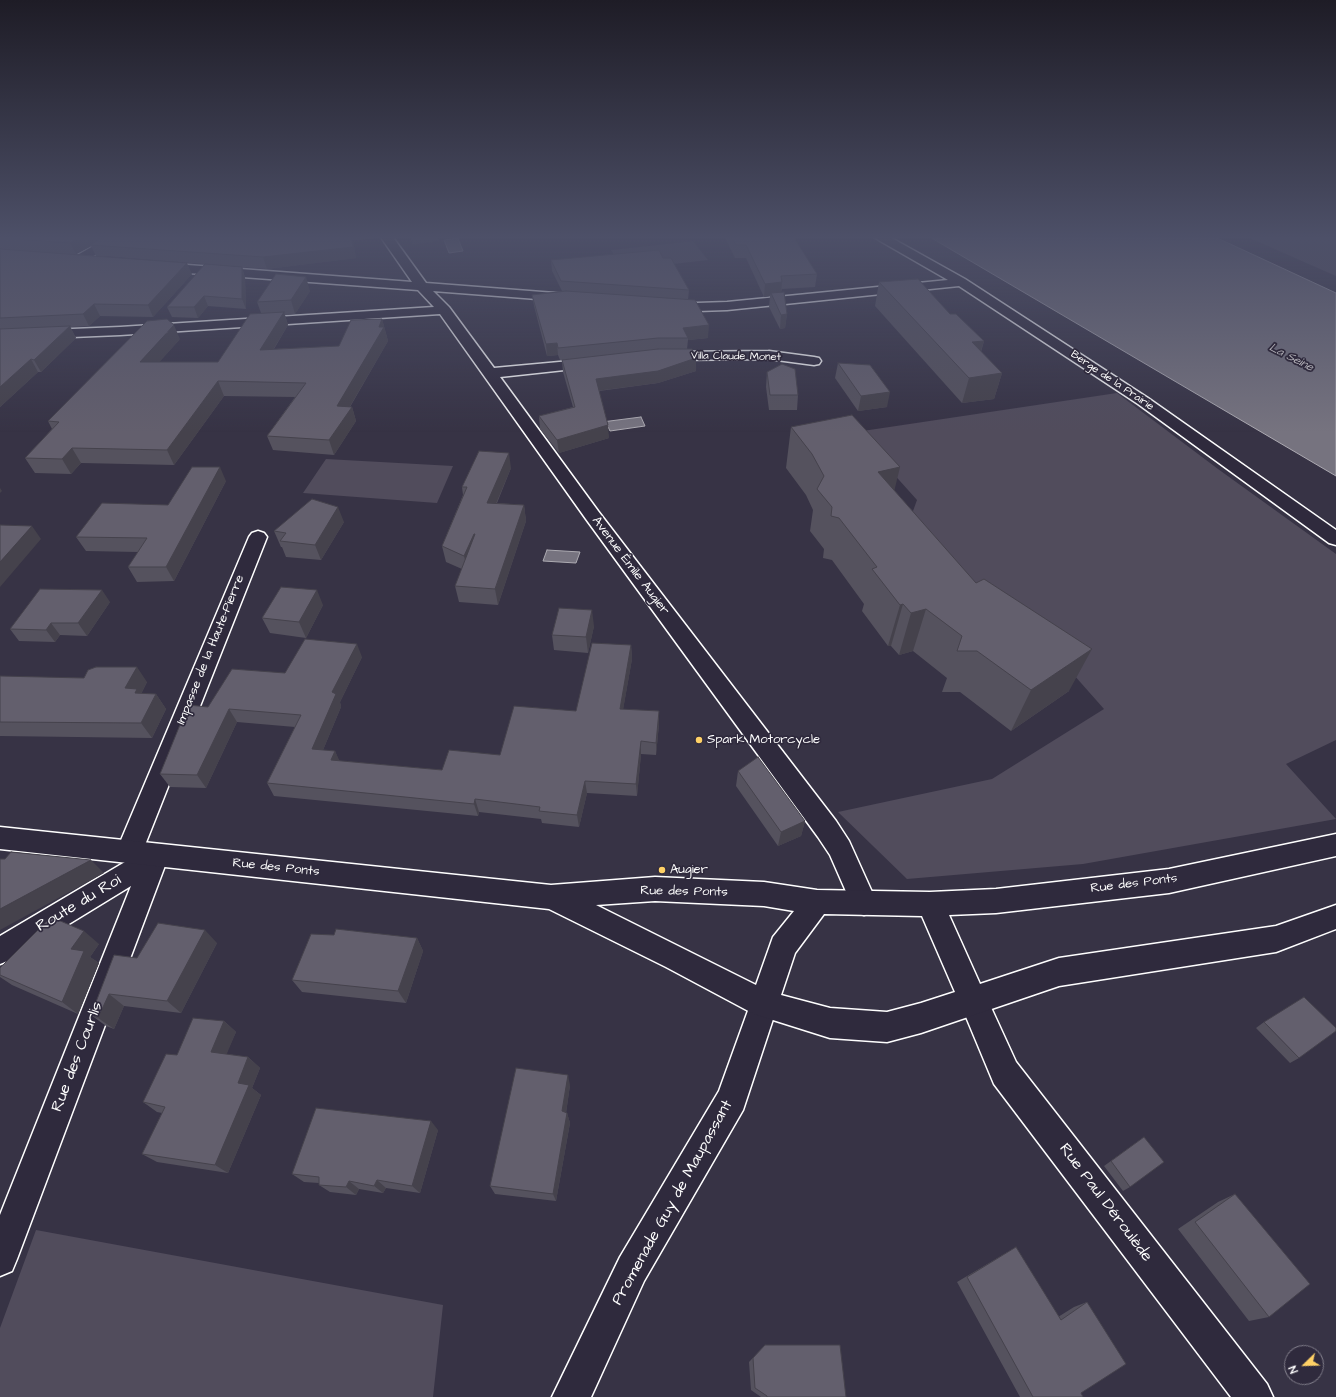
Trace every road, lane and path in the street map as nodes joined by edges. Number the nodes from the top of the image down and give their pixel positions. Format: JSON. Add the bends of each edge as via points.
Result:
{"nodes":[{"id":1,"x":436,"y":301,"type":"edge"},
{"id":2,"x":774,"y":301,"type":"edge"},
{"id":3,"x":990,"y":301,"type":"edge"},
{"id":4,"x":658,"y":304,"type":"edge"},
{"id":5,"x":444,"y":310,"type":"junction"},
{"id":6,"x":162,"y":317,"type":"dead end"},
{"id":7,"x":152,"y":329,"type":"junction"},
{"id":8,"x":0,"y":336,"type":"edge"},
{"id":9,"x":650,"y":357,"type":"edge"},
{"id":10,"x":814,"y":361,"type":"dead end"},
{"id":11,"x":602,"y":362,"type":"edge"},
{"id":12,"x":491,"y":373,"type":"junction"},
{"id":13,"x":258,"y":537,"type":"dead end"},
{"id":14,"x":1336,"y":539,"type":"edge"},
{"id":15,"x":0,"y":838,"type":"edge"},
{"id":16,"x":1336,"y":845,"type":"edge"},
{"id":17,"x":143,"y":854,"type":"junction"},
{"id":18,"x":551,"y":897,"type":"junction"},
{"id":19,"x":817,"y":902,"type":"junction"},
{"id":20,"x":864,"y":903,"type":"junction"},
{"id":21,"x":930,"y":904,"type":"junction"},
{"id":22,"x":1336,"y":917,"type":"edge"},
{"id":23,"x":0,"y":951,"type":"edge"},
{"id":24,"x":973,"y":1000,"type":"junction"},
{"id":25,"x":764,"y":1004,"type":"junction"},
{"id":26,"x":0,"y":1259,"type":"edge"},
{"id":27,"x":571,"y":1397,"type":"edge"},
{"id":28,"x":1254,"y":1397,"type":"edge"}],
"edges":[{"from":1,"to":5,"type":"street","name":"Avenue Émile Augier"},
{"from":2,"to":4,"type":"street","via":[[697,307]]},
{"from":3,"to":14,"type":"street","name":"Berge de la Prairie","via":[[1143,401]]},
{"from":5,"to":7,"type":"street"},
{"from":5,"to":12,"type":"street","name":"Avenue Émile Augier"},
{"from":6,"to":7,"type":"street"},
{"from":7,"to":8,"type":"street"},
{"from":9,"to":10,"type":"street","name":"Villa Claude Monet","via":[[769,356]]},
{"from":11,"to":12,"type":"street"},
{"from":12,"to":20,"type":"street","name":"Avenue Émile Augier","via":[[592,515],[827,829],[840,849]]},
{"from":13,"to":17,"type":"street","name":"Impasse de la Haute-Pierre"},
{"from":15,"to":17,"type":"street","name":"Rue des Ponts"},
{"from":16,"to":21,"type":"street","name":"Rue des Ponts","via":[[1169,881],[996,901]]},
{"from":17,"to":18,"type":"street","name":"Rue des Ponts"},
{"from":17,"to":23,"type":"street","name":"Route du Roi","via":[[112,884]]},
{"from":17,"to":26,"type":"street","name":"Rue des Courlis"},
{"from":18,"to":19,"type":"street","name":"Rue des Ponts","via":[[655,890],[764,894]]},
{"from":18,"to":25,"type":"street","name":"Rue des Ponts"},
{"from":19,"to":20,"type":"street","name":"Rue des Ponts"},
{"from":19,"to":25,"type":"street","name":"Promenade Guy de Maupassant","via":[[783,946]]},
{"from":20,"to":21,"type":"street","name":"Rue des Ponts"},
{"from":21,"to":24,"type":"street","name":"Rue Paul Déroulède"},
{"from":22,"to":24,"type":"street","via":[[1276,939],[1059,972]]},
{"from":24,"to":25,"type":"street","name":"Rue des Ponts","via":[[887,1027],[830,1023]]},
{"from":24,"to":28,"type":"street","name":"Rue Paul Déroulède","via":[[1006,1073]]},
{"from":25,"to":27,"type":"street","name":"Promenade Guy de Maupassant","via":[[732,1099],[632,1269]]}]}
